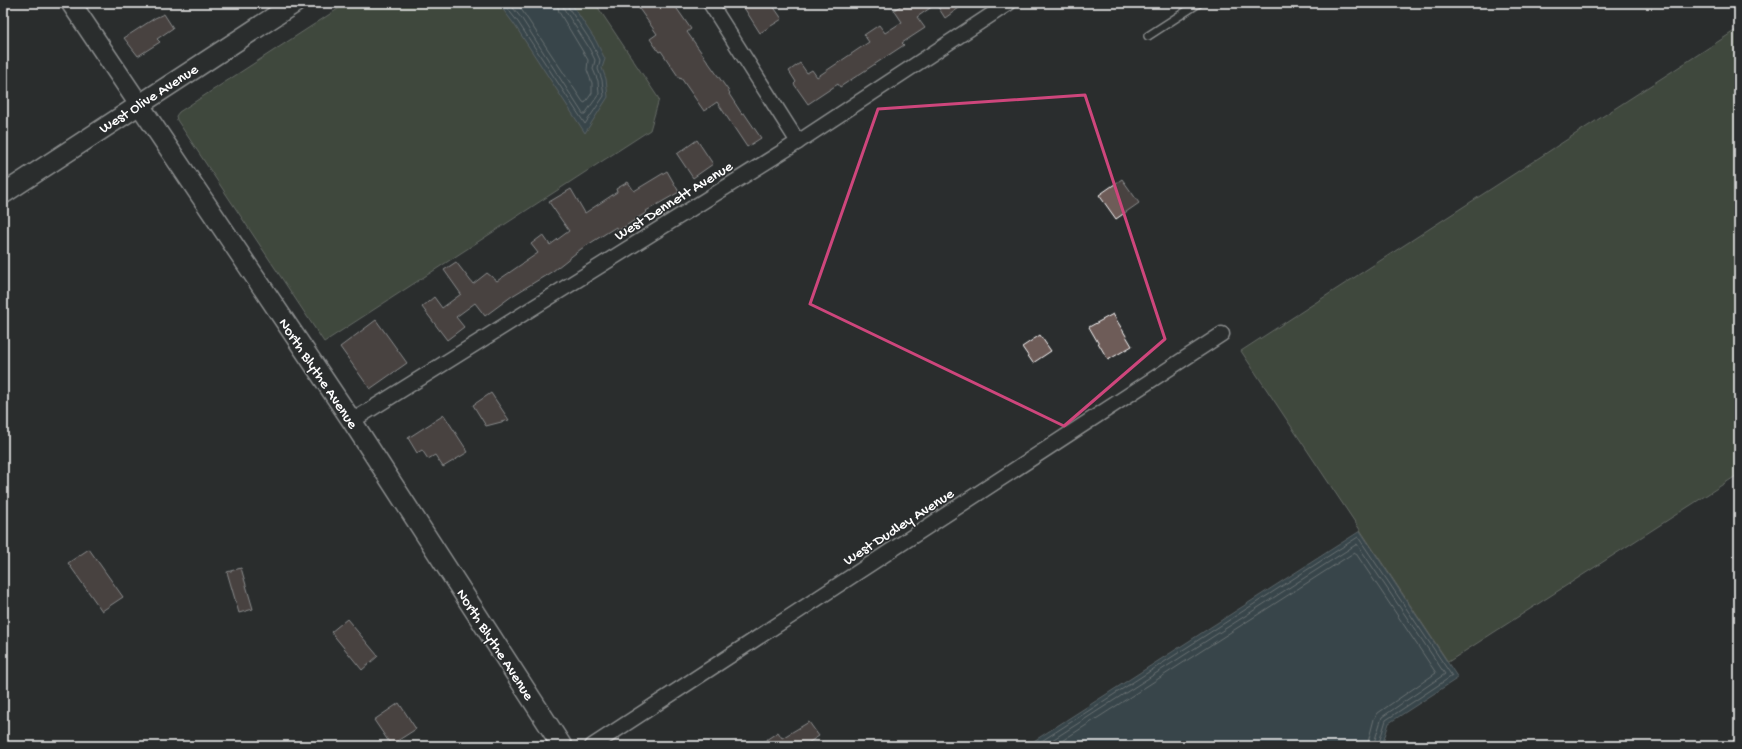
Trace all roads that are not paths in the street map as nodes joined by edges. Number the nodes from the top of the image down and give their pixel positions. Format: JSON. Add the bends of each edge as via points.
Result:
{"nodes":[{"id":1,"x":71,"y":3,"type":"edge"},
{"id":2,"x":295,"y":3,"type":"edge"},
{"id":3,"x":710,"y":3,"type":"edge"},
{"id":4,"x":1009,"y":3,"type":"edge"},
{"id":5,"x":1199,"y":3,"type":"edge"},
{"id":6,"x":1148,"y":36,"type":"dead end"},
{"id":7,"x":138,"y":104,"type":"junction"},
{"id":8,"x":798,"y":142,"type":"junction"},
{"id":9,"x":3,"y":194,"type":"edge"},
{"id":10,"x":1222,"y":334,"type":"dead end"},
{"id":11,"x":352,"y":421,"type":"junction"},
{"id":12,"x":562,"y":746,"type":"edge"},
{"id":13,"x":592,"y":746,"type":"edge"}],
"edges":[{"from":1,"to":7,"type":"street","name":"North Blythe Avenue"},
{"from":2,"to":7,"type":"street","name":"West Olive Avenue"},
{"from":3,"to":8,"type":"street"},
{"from":4,"to":8,"type":"street","name":"West Dennett Avenue"},
{"from":5,"to":6,"type":"lane"},
{"from":7,"to":9,"type":"street","name":"West Olive Avenue"},
{"from":7,"to":11,"type":"street","name":"North Blythe Avenue"},
{"from":8,"to":11,"type":"street","name":"West Dennett Avenue"},
{"from":10,"to":13,"type":"street","name":"West Dudley Avenue"},
{"from":11,"to":12,"type":"street","name":"North Blythe Avenue"}]}
